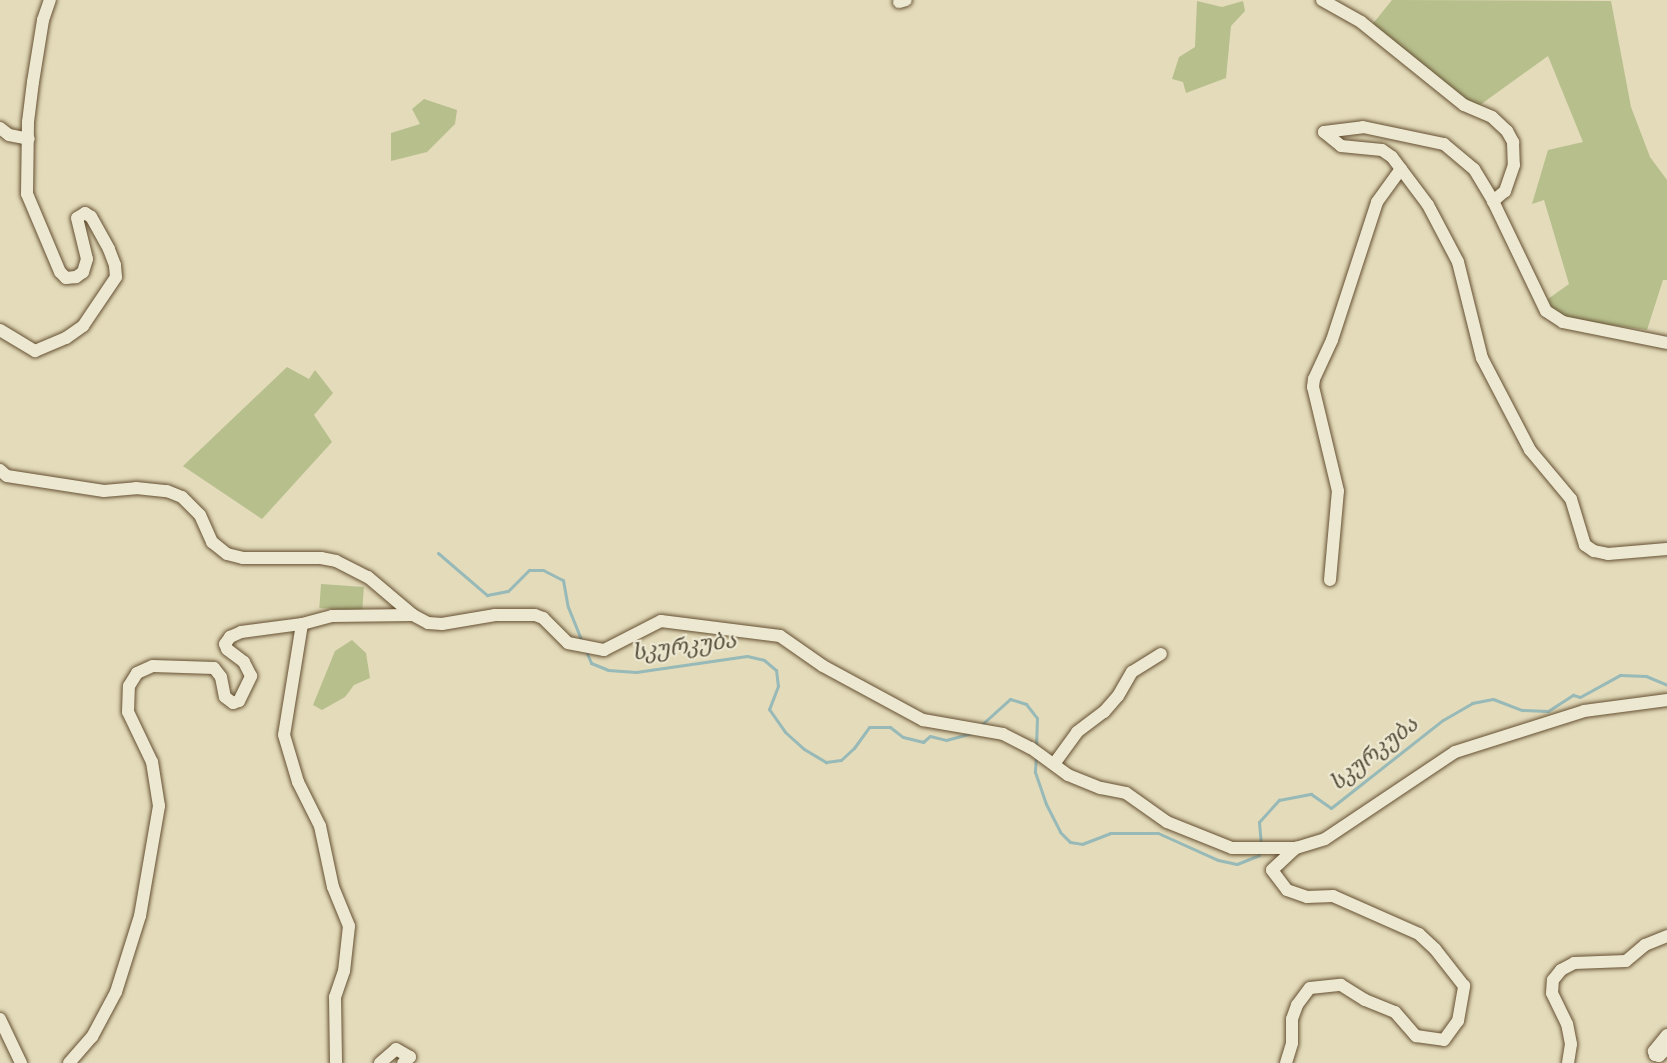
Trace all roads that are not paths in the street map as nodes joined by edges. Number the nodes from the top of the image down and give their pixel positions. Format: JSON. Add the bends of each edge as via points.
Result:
{"nodes":[{"id":1,"x":50,"y":0,"type":"edge"},
{"id":2,"x":1322,"y":0,"type":"edge"},
{"id":3,"x":0,"y":128,"type":"edge"},
{"id":4,"x":29,"y":139,"type":"junction"},
{"id":5,"x":1401,"y":170,"type":"junction"},
{"id":6,"x":1493,"y":201,"type":"junction"},
{"id":7,"x":0,"y":330,"type":"edge"},
{"id":8,"x":1667,"y":343,"type":"edge"},
{"id":9,"x":2,"y":475,"type":"edge"},
{"id":10,"x":1667,"y":549,"type":"edge"},
{"id":11,"x":1330,"y":580,"type":"dead end"},
{"id":12,"x":413,"y":615,"type":"junction"},
{"id":13,"x":302,"y":624,"type":"junction"},
{"id":14,"x":1161,"y":654,"type":"dead end"},
{"id":15,"x":1667,"y":700,"type":"edge"},
{"id":16,"x":1054,"y":764,"type":"junction"},
{"id":17,"x":1296,"y":848,"type":"junction"},
{"id":18,"x":1667,"y":936,"type":"edge"},
{"id":19,"x":0,"y":1019,"type":"edge"},
{"id":20,"x":1667,"y":1035,"type":"edge"},
{"id":21,"x":1667,"y":1048,"type":"edge"},
{"id":22,"x":21,"y":1063,"type":"edge"},
{"id":23,"x":69,"y":1063,"type":"edge"},
{"id":24,"x":336,"y":1063,"type":"edge"},
{"id":25,"x":380,"y":1063,"type":"edge"},
{"id":26,"x":403,"y":1063,"type":"edge"},
{"id":27,"x":1286,"y":1063,"type":"edge"},
{"id":28,"x":1568,"y":1063,"type":"edge"}],
"edges":[{"from":1,"to":4,"type":"street","via":[[33,82]]},
{"from":2,"to":6,"type":"street","via":[[1361,22],[1464,105],[1492,117],[1507,131],[1513,142],[1514,165],[1505,191]]},
{"from":3,"to":4,"type":"street","via":[[9,135]]},
{"from":4,"to":7,"type":"street","via":[[27,194],[60,272],[66,278],[83,272],[87,259],[77,218],[85,213],[109,249],[116,277],[83,326],[66,338],[34,351]]},
{"from":5,"to":6,"type":"street","via":[[1382,150],[1341,146],[1324,132],[1363,127],[1444,144],[1474,169]]},
{"from":5,"to":10,"type":"street","via":[[1428,205],[1458,262],[1482,358],[1530,450],[1570,499],[1585,545],[1608,554]]},
{"from":5,"to":11,"type":"street","via":[[1377,202],[1332,340],[1314,379],[1338,491]]},
{"from":6,"to":8,"type":"street","via":[[1546,311],[1563,322]]},
{"from":9,"to":12,"type":"street","via":[[104,491],[167,491],[182,497],[200,514],[212,542],[227,554],[336,561],[368,577]]},
{"from":12,"to":13,"type":"street","via":[[332,616]]},
{"from":12,"to":16,"type":"street","via":[[428,623],[442,624],[495,615],[535,615],[543,618],[568,644],[604,650],[661,621],[773,634],[923,720],[1003,734]]},
{"from":13,"to":23,"type":"street","via":[[230,637],[225,644],[227,649],[244,662],[251,676],[239,701],[228,701],[217,670],[206,666],[144,668],[129,686],[128,712],[152,762],[159,806],[140,916],[116,992],[92,1037]]},
{"from":13,"to":24,"type":"street","via":[[284,735],[298,782],[320,825],[333,887],[349,926],[344,971],[335,997]]},
{"from":14,"to":16,"type":"street","via":[[1132,672],[1118,696],[1077,732]]},
{"from":15,"to":17,"type":"street","via":[[1584,711],[1455,752],[1353,823],[1325,839]]},
{"from":16,"to":17,"type":"street","via":[[1068,776],[1126,793],[1167,822],[1232,848]]},
{"from":17,"to":27,"type":"street","via":[[1272,870],[1287,890],[1307,897],[1333,896],[1419,934],[1464,986],[1458,1021],[1444,1040],[1416,1036],[1395,1012],[1341,985],[1310,988],[1292,1019],[1292,1043]]},
{"from":18,"to":28,"type":"street","via":[[1645,945],[1626,961],[1574,963],[1553,980],[1552,993],[1567,1024],[1571,1044]]},
{"from":19,"to":22,"type":"street"},
{"from":20,"to":21,"type":"street","via":[[1654,1055],[1659,1056]]},
{"from":25,"to":26,"type":"street","via":[[396,1049],[410,1057]]}]}
